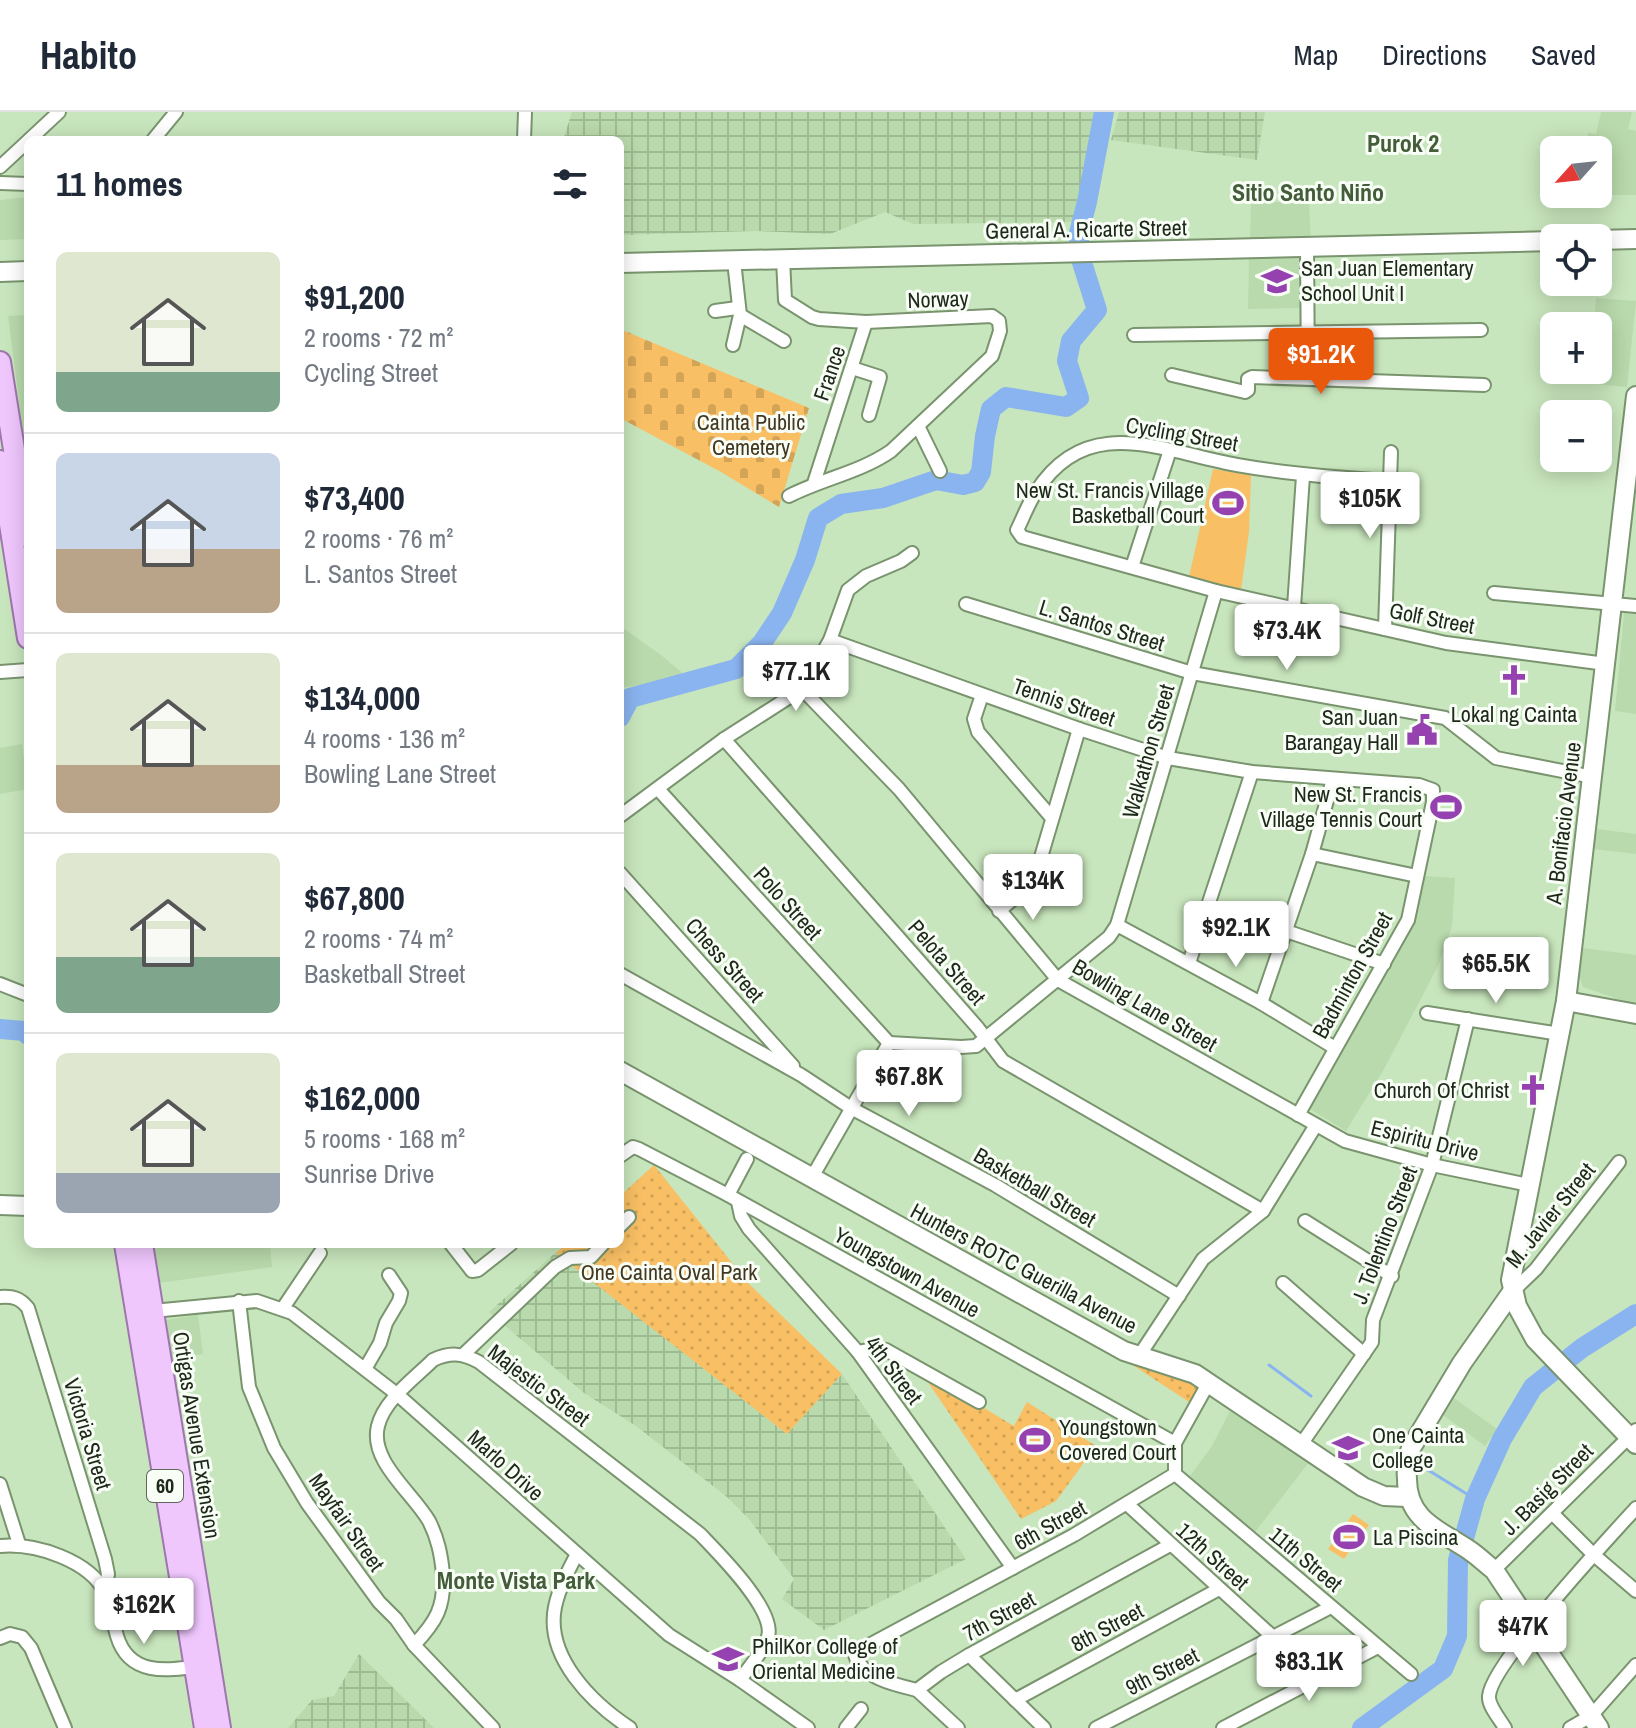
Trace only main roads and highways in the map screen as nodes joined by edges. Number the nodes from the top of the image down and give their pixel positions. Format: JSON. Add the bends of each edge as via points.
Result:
{"nodes":[{"id":1,"x":0,"y":362,"type":"edge"},
{"id":2,"x":0,"y":461,"type":"edge"},
{"id":3,"x":24,"y":512,"type":"edge"},
{"id":4,"x":24,"y":613,"type":"edge"},
{"id":5,"x":126,"y":1248,"type":"edge"},
{"id":6,"x":143,"y":1248,"type":"edge"},
{"id":7,"x":165,"y":1438,"type":"junction"},
{"id":8,"x":203,"y":1666,"type":"junction"},
{"id":9,"x":205,"y":1728,"type":"edge"},
{"id":10,"x":220,"y":1728,"type":"edge"}],
"edges":[{"from":1,"to":3,"type":"main road"},
{"from":2,"to":4,"type":"main road"},
{"from":5,"to":7,"type":"main road","name":"Ortigas Avenue Extension","number":"60"},
{"from":6,"to":7,"type":"main road","name":"Ortigas Avenue Extension","number":"60"},
{"from":7,"to":8,"type":"main road","name":"Ortigas Avenue Extension","number":"60"},
{"from":8,"to":9,"type":"main road","name":"Ortigas Avenue Extension","number":"60"},
{"from":8,"to":10,"type":"main road","name":"Ortigas Avenue Extension","number":"60"}]}
